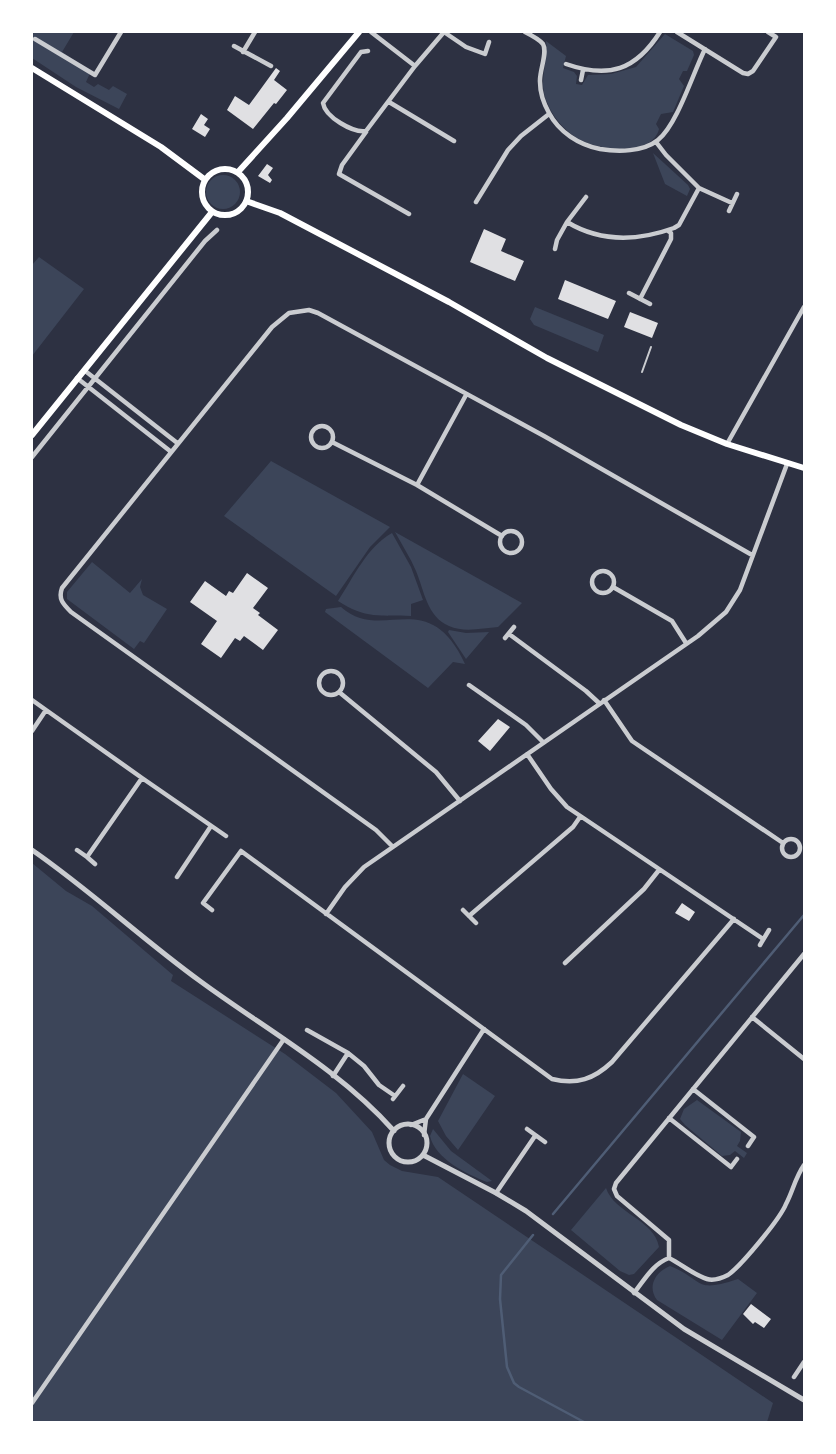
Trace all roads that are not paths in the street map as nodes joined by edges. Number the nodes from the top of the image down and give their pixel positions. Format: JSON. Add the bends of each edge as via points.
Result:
{"nodes":[{"id":1,"x":121,"y":32,"type":"edge"},
{"id":2,"x":255,"y":32,"type":"edge"},
{"id":3,"x":359,"y":32,"type":"edge"},
{"id":4,"x":370,"y":32,"type":"edge"},
{"id":5,"x":444,"y":32,"type":"edge"},
{"id":6,"x":525,"y":32,"type":"edge"},
{"id":7,"x":660,"y":32,"type":"edge"},
{"id":8,"x":677,"y":32,"type":"edge"},
{"id":9,"x":768,"y":32,"type":"edge"},
{"id":10,"x":35,"y":39,"type":"dead end"},
{"id":11,"x":489,"y":42,"type":"dead end"},
{"id":12,"x":234,"y":46,"type":"dead end"},
{"id":13,"x":705,"y":49,"type":"junction"},
{"id":14,"x":368,"y":51,"type":"dead end"},
{"id":15,"x":243,"y":52,"type":"junction"},
{"id":16,"x":566,"y":64,"type":"dead end"},
{"id":17,"x":271,"y":66,"type":"dead end"},
{"id":18,"x":415,"y":66,"type":"junction"},
{"id":19,"x":32,"y":68,"type":"edge"},
{"id":20,"x":583,"y":70,"type":"junction"},
{"id":21,"x":581,"y":80,"type":"dead end"},
{"id":22,"x":388,"y":102,"type":"junction"},
{"id":23,"x":549,"y":114,"type":"junction"},
{"id":24,"x":366,"y":131,"type":"junction"},
{"id":25,"x":454,"y":141,"type":"dead end"},
{"id":26,"x":656,"y":142,"type":"junction"},
{"id":27,"x":238,"y":172,"type":"junction"},
{"id":28,"x":204,"y":179,"type":"junction"},
{"id":29,"x":699,"y":188,"type":"junction"},
{"id":30,"x":737,"y":194,"type":"dead end"},
{"id":31,"x":586,"y":197,"type":"dead end"},
{"id":32,"x":246,"y":201,"type":"junction"},
{"id":33,"x":476,"y":202,"type":"dead end"},
{"id":34,"x":732,"y":203,"type":"junction"},
{"id":35,"x":729,"y":211,"type":"dead end"},
{"id":36,"x":212,"y":212,"type":"junction"},
{"id":37,"x":409,"y":214,"type":"dead end"},
{"id":38,"x":567,"y":222,"type":"junction"},
{"id":39,"x":217,"y":230,"type":"dead end"},
{"id":40,"x":668,"y":230,"type":"junction"},
{"id":41,"x":555,"y":249,"type":"dead end"},
{"id":42,"x":629,"y":293,"type":"dead end"},
{"id":43,"x":640,"y":299,"type":"junction"},
{"id":44,"x":650,"y":304,"type":"dead end"},
{"id":45,"x":804,"y":307,"type":"edge"},
{"id":46,"x":651,"y":347,"type":"dead end"},
{"id":47,"x":84,"y":369,"type":"junction"},
{"id":48,"x":642,"y":372,"type":"dead end"},
{"id":49,"x":77,"y":378,"type":"junction"},
{"id":50,"x":96,"y":379,"type":"junction"},
{"id":51,"x":89,"y":388,"type":"junction"},
{"id":52,"x":466,"y":395,"type":"junction"},
{"id":53,"x":32,"y":435,"type":"edge"},
{"id":54,"x":332,"y":442,"type":"junction"},
{"id":55,"x":727,"y":444,"type":"junction"},
{"id":56,"x":173,"y":447,"type":"junction"},
{"id":57,"x":32,"y":457,"type":"edge"},
{"id":58,"x":787,"y":464,"type":"junction"},
{"id":59,"x":804,"y":468,"type":"edge"},
{"id":60,"x":417,"y":485,"type":"junction"},
{"id":61,"x":502,"y":536,"type":"junction"},
{"id":62,"x":752,"y":555,"type":"junction"},
{"id":63,"x":613,"y":587,"type":"junction"},
{"id":64,"x":514,"y":627,"type":"dead end"},
{"id":65,"x":686,"y":643,"type":"junction"},
{"id":66,"x":469,"y":685,"type":"dead end"},
{"id":67,"x":338,"y":692,"type":"junction"},
{"id":68,"x":32,"y":700,"type":"edge"},
{"id":69,"x":602,"y":701,"type":"junction"},
{"id":70,"x":46,"y":710,"type":"junction"},
{"id":71,"x":32,"y":731,"type":"edge"},
{"id":72,"x":543,"y":742,"type":"junction"},
{"id":73,"x":527,"y":754,"type":"junction"},
{"id":74,"x":142,"y":778,"type":"junction"},
{"id":75,"x":460,"y":801,"type":"junction"},
{"id":76,"x":580,"y":817,"type":"junction"},
{"id":77,"x":211,"y":826,"type":"junction"},
{"id":78,"x":226,"y":836,"type":"dead end"},
{"id":79,"x":783,"y":843,"type":"dead end"},
{"id":80,"x":393,"y":847,"type":"junction"},
{"id":81,"x":32,"y":850,"type":"edge"},
{"id":82,"x":77,"y":850,"type":"dead end"},
{"id":83,"x":87,"y":857,"type":"junction"},
{"id":84,"x":95,"y":864,"type":"dead end"},
{"id":85,"x":659,"y":870,"type":"junction"},
{"id":86,"x":177,"y":877,"type":"dead end"},
{"id":87,"x":212,"y":910,"type":"dead end"},
{"id":88,"x":463,"y":910,"type":"dead end"},
{"id":89,"x":326,"y":914,"type":"junction"},
{"id":90,"x":469,"y":916,"type":"junction"},
{"id":91,"x":734,"y":919,"type":"junction"},
{"id":92,"x":477,"y":923,"type":"dead end"},
{"id":93,"x":769,"y":930,"type":"dead end"},
{"id":94,"x":763,"y":939,"type":"junction"},
{"id":95,"x":760,"y":945,"type":"dead end"},
{"id":96,"x":804,"y":954,"type":"edge"},
{"id":97,"x":565,"y":963,"type":"dead end"},
{"id":98,"x":752,"y":1017,"type":"junction"},
{"id":99,"x":484,"y":1029,"type":"junction"},
{"id":100,"x":307,"y":1030,"type":"dead end"},
{"id":101,"x":284,"y":1039,"type":"junction"},
{"id":102,"x":348,"y":1053,"type":"junction"},
{"id":103,"x":804,"y":1059,"type":"edge"},
{"id":104,"x":333,"y":1076,"type":"junction"},
{"id":105,"x":403,"y":1086,"type":"dead end"},
{"id":106,"x":693,"y":1089,"type":"junction"},
{"id":107,"x":669,"y":1118,"type":"junction"},
{"id":108,"x":426,"y":1119,"type":"junction"},
{"id":109,"x":411,"y":1125,"type":"junction"},
{"id":110,"x":527,"y":1129,"type":"dead end"},
{"id":111,"x":394,"y":1130,"type":"junction"},
{"id":112,"x":424,"y":1135,"type":"junction"},
{"id":113,"x":535,"y":1136,"type":"junction"},
{"id":114,"x":545,"y":1142,"type":"dead end"},
{"id":115,"x":748,"y":1146,"type":"dead end"},
{"id":116,"x":423,"y":1155,"type":"junction"},
{"id":117,"x":737,"y":1159,"type":"dead end"},
{"id":118,"x":804,"y":1166,"type":"edge"},
{"id":119,"x":496,"y":1193,"type":"junction"},
{"id":120,"x":669,"y":1258,"type":"junction"},
{"id":121,"x":634,"y":1293,"type":"junction"},
{"id":122,"x":804,"y":1363,"type":"edge"},
{"id":123,"x":794,"y":1377,"type":"dead end"},
{"id":124,"x":804,"y":1400,"type":"edge"},
{"id":125,"x":32,"y":1403,"type":"edge"}],
"edges":[{"from":1,"to":10,"type":"street","via":[[95,75]]},
{"from":2,"to":15,"type":"street"},
{"from":3,"to":27,"type":"main road"},
{"from":4,"to":18,"type":"street"},
{"from":5,"to":11,"type":"street","via":[[485,54]]},
{"from":5,"to":18,"type":"street"},
{"from":6,"to":23,"type":"street","via":[[545,49],[540,81]]},
{"from":7,"to":20,"type":"street","via":[[644,55],[626,66],[603,72]]},
{"from":8,"to":13,"type":"street"},
{"from":9,"to":13,"type":"street","via":[[776,37],[748,74]]},
{"from":12,"to":15,"type":"street"},
{"from":13,"to":26,"type":"street","via":[[677,113]]},
{"from":14,"to":24,"type":"street","via":[[361,52],[323,103],[329,115]]},
{"from":15,"to":17,"type":"street"},
{"from":16,"to":20,"type":"street"},
{"from":18,"to":22,"type":"street"},
{"from":19,"to":28,"type":"main road","via":[[161,147]]},
{"from":20,"to":21,"type":"street"},
{"from":22,"to":24,"type":"street"},
{"from":22,"to":25,"type":"street"},
{"from":23,"to":26,"type":"street","via":[[565,133],[589,147],[632,150]]},
{"from":23,"to":33,"type":"street","via":[[508,150]]},
{"from":24,"to":37,"type":"street","via":[[339,174]]},
{"from":26,"to":29,"type":"street"},
{"from":27,"to":28,"type":"main road","via":[[216,169]]},
{"from":27,"to":32,"type":"main road","via":[[246,182]]},
{"from":28,"to":36,"type":"main road","via":[[202,200]]},
{"from":29,"to":34,"type":"street"},
{"from":29,"to":40,"type":"street","via":[[679,225]]},
{"from":30,"to":34,"type":"street"},
{"from":31,"to":38,"type":"street"},
{"from":32,"to":36,"type":"main road","via":[[231,214]]},
{"from":32,"to":55,"type":"main road","via":[[280,214],[640,405]]},
{"from":34,"to":35,"type":"street"},
{"from":36,"to":47,"type":"main road"},
{"from":38,"to":40,"type":"street","via":[[607,237]]},
{"from":38,"to":41,"type":"street"},
{"from":39,"to":50,"type":"street"},
{"from":40,"to":43,"type":"street","via":[[671,239]]},
{"from":42,"to":43,"type":"street"},
{"from":43,"to":44,"type":"street"},
{"from":45,"to":55,"type":"street"},
{"from":46,"to":48,"type":"lane"},
{"from":47,"to":49,"type":"main road"},
{"from":47,"to":50,"type":"street"},
{"from":49,"to":51,"type":"street"},
{"from":49,"to":53,"type":"main road"},
{"from":50,"to":51,"type":"street"},
{"from":50,"to":56,"type":"street"},
{"from":51,"to":56,"type":"street"},
{"from":51,"to":57,"type":"street"},
{"from":52,"to":56,"type":"street","via":[[318,313],[299,311],[280,318]]},
{"from":52,"to":60,"type":"street"},
{"from":52,"to":62,"type":"street"},
{"from":54,"to":54,"type":"street","via":[[317,447],[311,435],[318,427],[326,427]]},
{"from":54,"to":60,"type":"street"},
{"from":55,"to":58,"type":"main road"},
{"from":56,"to":80,"type":"street","via":[[62,588],[62,604],[376,830]]},
{"from":58,"to":59,"type":"main road"},
{"from":58,"to":62,"type":"street"},
{"from":60,"to":61,"type":"street"},
{"from":61,"to":61,"type":"street","via":[[515,531],[521,547],[505,551]]},
{"from":62,"to":65,"type":"street","via":[[734,600]]},
{"from":63,"to":63,"type":"street","via":[[597,592],[592,578],[596,572],[607,572],[614,579]]},
{"from":63,"to":65,"type":"street","via":[[672,621]]},
{"from":64,"to":69,"type":"street","via":[[507,636]]},
{"from":65,"to":69,"type":"street"},
{"from":66,"to":72,"type":"street"},
{"from":67,"to":67,"type":"street","via":[[329,695],[322,691],[319,684],[324,673],[334,671],[341,676]]},
{"from":67,"to":75,"type":"street","via":[[436,772]]},
{"from":68,"to":70,"type":"street"},
{"from":69,"to":72,"type":"street"},
{"from":69,"to":79,"type":"street","via":[[632,741]]},
{"from":70,"to":71,"type":"street"},
{"from":70,"to":74,"type":"street"},
{"from":72,"to":73,"type":"street"},
{"from":73,"to":75,"type":"street"},
{"from":73,"to":76,"type":"street","via":[[551,789]]},
{"from":74,"to":77,"type":"street"},
{"from":74,"to":83,"type":"street"},
{"from":75,"to":80,"type":"street"},
{"from":76,"to":85,"type":"street"},
{"from":76,"to":90,"type":"street"},
{"from":77,"to":78,"type":"street"},
{"from":77,"to":86,"type":"street"},
{"from":80,"to":89,"type":"street","via":[[364,867]]},
{"from":81,"to":101,"type":"street","via":[[202,983]]},
{"from":82,"to":83,"type":"street"},
{"from":83,"to":84,"type":"street"},
{"from":85,"to":91,"type":"street"},
{"from":85,"to":97,"type":"street"},
{"from":87,"to":89,"type":"street","via":[[203,903],[240,851]]},
{"from":88,"to":90,"type":"street"},
{"from":89,"to":99,"type":"street"},
{"from":90,"to":92,"type":"street"},
{"from":91,"to":94,"type":"street"},
{"from":91,"to":99,"type":"street","via":[[612,1062],[589,1079],[552,1079]]},
{"from":93,"to":94,"type":"street"},
{"from":94,"to":95,"type":"street"},
{"from":96,"to":98,"type":"street"},
{"from":98,"to":103,"type":"street"},
{"from":98,"to":106,"type":"street"},
{"from":99,"to":108,"type":"street"},
{"from":100,"to":102,"type":"street"},
{"from":101,"to":104,"type":"street"},
{"from":101,"to":125,"type":"street"},
{"from":102,"to":104,"type":"street"},
{"from":102,"to":105,"type":"street","via":[[394,1097]]},
{"from":104,"to":111,"type":"street"},
{"from":106,"to":107,"type":"street"},
{"from":106,"to":115,"type":"street","via":[[754,1137]]},
{"from":107,"to":117,"type":"street","via":[[731,1167]]},
{"from":107,"to":120,"type":"street","via":[[614,1189],[668,1240]]},
{"from":108,"to":109,"type":"street"},
{"from":108,"to":112,"type":"street"},
{"from":109,"to":111,"type":"street"},
{"from":109,"to":112,"type":"street"},
{"from":110,"to":113,"type":"street"},
{"from":111,"to":116,"type":"street","via":[[389,1148],[395,1158],[407,1163]]},
{"from":112,"to":116,"type":"street"},
{"from":113,"to":114,"type":"street"},
{"from":113,"to":119,"type":"street"},
{"from":116,"to":119,"type":"street"},
{"from":118,"to":120,"type":"street","via":[[786,1206],[726,1276],[706,1279]]},
{"from":119,"to":121,"type":"street"},
{"from":120,"to":121,"type":"street","via":[[660,1261]]},
{"from":121,"to":124,"type":"street","via":[[684,1329]]},
{"from":122,"to":123,"type":"street"}]}
